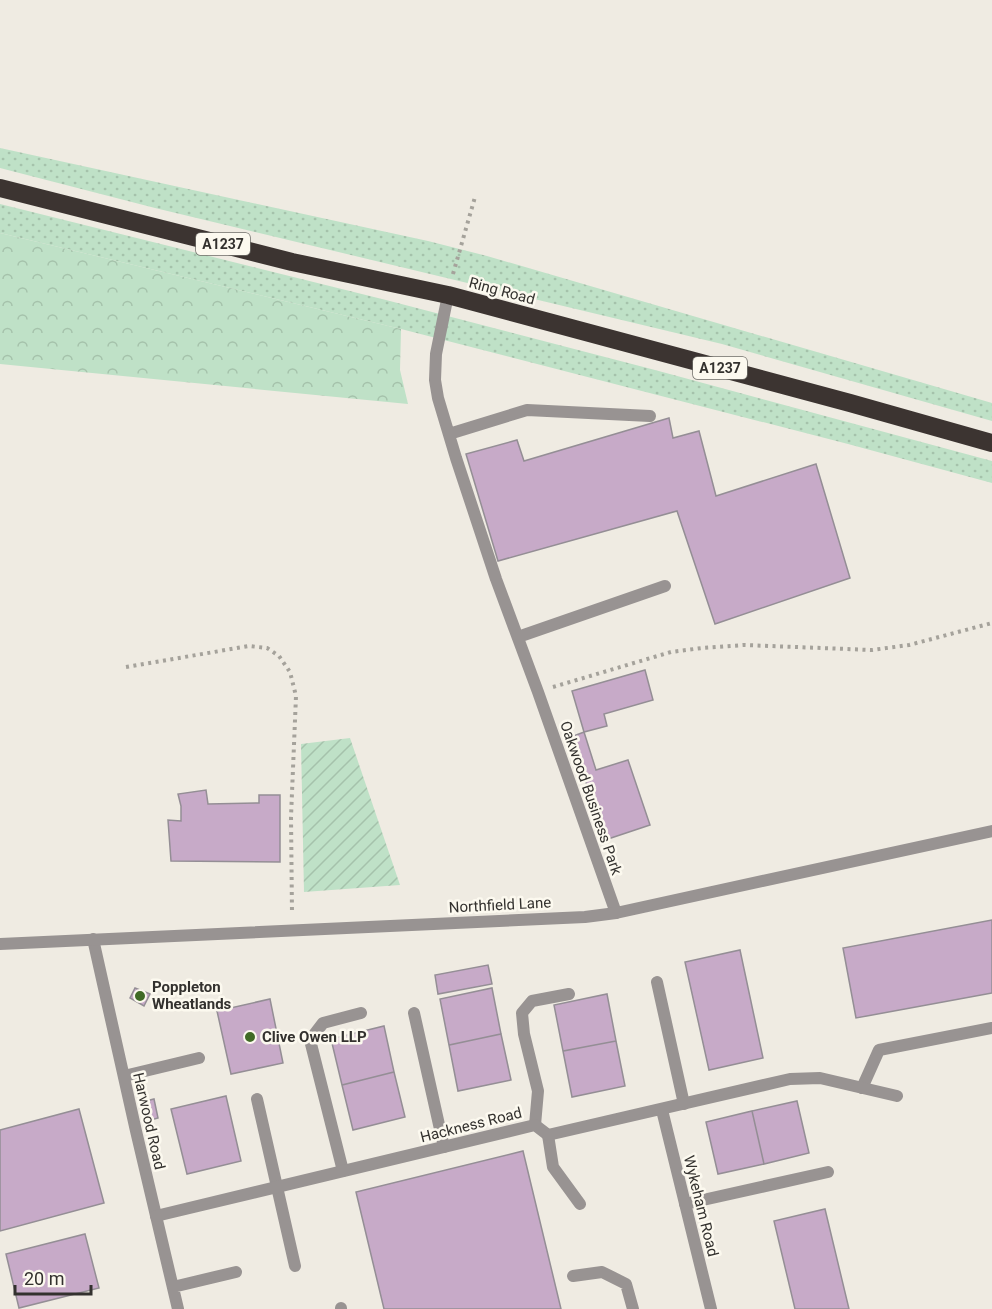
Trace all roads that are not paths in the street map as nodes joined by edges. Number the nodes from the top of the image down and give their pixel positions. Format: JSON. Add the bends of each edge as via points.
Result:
{"nodes":[{"id":1,"x":0,"y":188,"type":"edge"},
{"id":2,"x":448,"y":296,"type":"junction"},
{"id":3,"x":650,"y":416,"type":"dead end"},
{"id":4,"x":449,"y":434,"type":"junction"},
{"id":5,"x":992,"y":443,"type":"edge"},
{"id":6,"x":665,"y":586,"type":"dead end"},
{"id":7,"x":518,"y":637,"type":"junction"},
{"id":8,"x":992,"y":831,"type":"edge"},
{"id":9,"x":616,"y":913,"type":"junction"},
{"id":10,"x":93,"y":939,"type":"junction"},
{"id":11,"x":0,"y":944,"type":"edge"},
{"id":12,"x":657,"y":982,"type":"dead end"},
{"id":13,"x":569,"y":994,"type":"dead end"},
{"id":14,"x":361,"y":1013,"type":"dead end"},
{"id":15,"x":414,"y":1013,"type":"dead end"},
{"id":16,"x":992,"y":1028,"type":"edge"},
{"id":17,"x":200,"y":1058,"type":"dead end"},
{"id":18,"x":123,"y":1076,"type":"junction"},
{"id":19,"x":862,"y":1088,"type":"junction"},
{"id":20,"x":897,"y":1096,"type":"dead end"},
{"id":21,"x":256,"y":1099,"type":"dead end"},
{"id":22,"x":684,"y":1104,"type":"junction"},
{"id":23,"x":662,"y":1110,"type":"junction"},
{"id":24,"x":535,"y":1125,"type":"junction"},
{"id":25,"x":548,"y":1135,"type":"junction"},
{"id":26,"x":444,"y":1147,"type":"junction"},
{"id":27,"x":343,"y":1171,"type":"junction"},
{"id":28,"x":828,"y":1172,"type":"dead end"},
{"id":29,"x":278,"y":1187,"type":"junction"},
{"id":30,"x":580,"y":1204,"type":"dead end"},
{"id":31,"x":685,"y":1204,"type":"junction"},
{"id":32,"x":156,"y":1216,"type":"junction"},
{"id":33,"x":295,"y":1266,"type":"dead end"},
{"id":34,"x":236,"y":1272,"type":"dead end"},
{"id":35,"x":573,"y":1276,"type":"dead end"},
{"id":36,"x":173,"y":1287,"type":"junction"},
{"id":37,"x":178,"y":1309,"type":"edge"},
{"id":38,"x":633,"y":1309,"type":"edge"},
{"id":39,"x":711,"y":1309,"type":"edge"}],
"edges":[{"from":1,"to":2,"type":"highway","name":"Ring Road","number":"A1237","via":[[292,262]]},
{"from":2,"to":4,"type":"street","name":"Oakwood Business Park","via":[[435,380]]},
{"from":2,"to":5,"type":"highway","name":"Ring Road","number":"A1237"},
{"from":3,"to":4,"type":"street","via":[[527,410]]},
{"from":4,"to":7,"type":"street","name":"Oakwood Business Park"},
{"from":6,"to":7,"type":"street"},
{"from":7,"to":9,"type":"street","name":"Oakwood Business Park"},
{"from":8,"to":9,"type":"street","name":"Northfield Lane"},
{"from":9,"to":10,"type":"street","name":"Northfield Lane"},
{"from":10,"to":11,"type":"street","name":"Northfield Lane"},
{"from":10,"to":18,"type":"street","name":"Harwood Road"},
{"from":12,"to":22,"type":"street"},
{"from":13,"to":24,"type":"street","via":[[532,1001],[522,1013],[538,1091]]},
{"from":14,"to":27,"type":"street","via":[[323,1023],[310,1040]]},
{"from":15,"to":26,"type":"street"},
{"from":16,"to":19,"type":"street","via":[[879,1050]]},
{"from":17,"to":18,"type":"street"},
{"from":18,"to":32,"type":"street","name":"Harwood Road"},
{"from":19,"to":20,"type":"street"},
{"from":19,"to":22,"type":"street","via":[[820,1078],[790,1079]]},
{"from":21,"to":29,"type":"street"},
{"from":22,"to":23,"type":"street"},
{"from":23,"to":25,"type":"street"},
{"from":23,"to":31,"type":"street","name":"Wykeham Road"},
{"from":24,"to":25,"type":"street","name":"Hackness Road"},
{"from":24,"to":26,"type":"street","name":"Hackness Road"},
{"from":25,"to":30,"type":"street","via":[[553,1167]]},
{"from":26,"to":27,"type":"street","name":"Hackness Road"},
{"from":27,"to":29,"type":"street","name":"Hackness Road"},
{"from":28,"to":31,"type":"street"},
{"from":29,"to":32,"type":"street","name":"Hackness Road"},
{"from":29,"to":33,"type":"street"},
{"from":31,"to":39,"type":"street","name":"Wykeham Road"},
{"from":32,"to":36,"type":"street","name":"Harwood Road"},
{"from":34,"to":36,"type":"street"},
{"from":35,"to":38,"type":"street","via":[[602,1272],[626,1284]]},
{"from":36,"to":37,"type":"street","name":"Harwood Road"}]}
